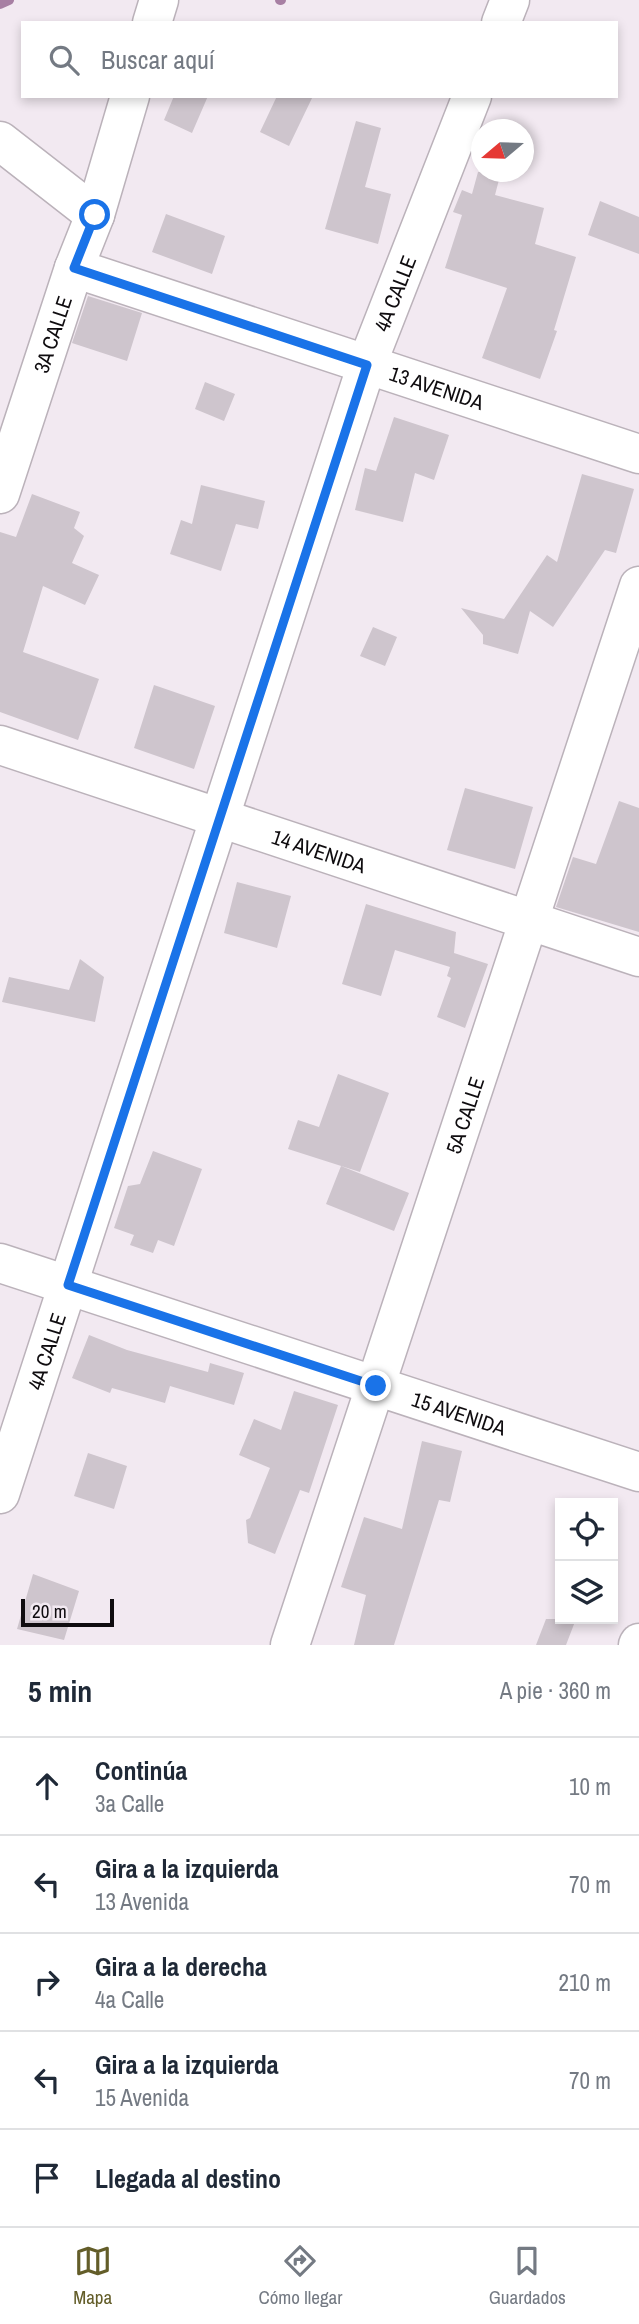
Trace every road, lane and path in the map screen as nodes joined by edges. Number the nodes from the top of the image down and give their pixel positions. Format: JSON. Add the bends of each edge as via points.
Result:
{"nodes":[{"id":1,"x":159,"y":0,"type":"edge"},
{"id":2,"x":510,"y":0,"type":"edge"},
{"id":3,"x":153,"y":21,"type":"edge"},
{"id":4,"x":502,"y":21,"type":"edge"},
{"id":5,"x":129,"y":98,"type":"edge"},
{"id":6,"x":471,"y":98,"type":"edge"},
{"id":7,"x":0,"y":141,"type":"edge"},
{"id":8,"x":95,"y":215,"type":"junction"},
{"id":9,"x":74,"y":268,"type":"junction"},
{"id":10,"x":367,"y":365,"type":"junction"},
{"id":11,"x":639,"y":454,"type":"edge"},
{"id":12,"x":0,"y":494,"type":"edge"},
{"id":13,"x":639,"y":586,"type":"edge"},
{"id":14,"x":0,"y":745,"type":"edge"},
{"id":15,"x":220,"y":818,"type":"junction"},
{"id":16,"x":529,"y":921,"type":"junction"},
{"id":17,"x":639,"y":957,"type":"edge"},
{"id":18,"x":0,"y":1263,"type":"edge"},
{"id":19,"x":68,"y":1285,"type":"junction"},
{"id":20,"x":376,"y":1386,"type":"junction"},
{"id":21,"x":639,"y":1472,"type":"edge"},
{"id":22,"x":0,"y":1494,"type":"edge"},
{"id":23,"x":290,"y":1645,"type":"edge"}],
"edges":[{"from":1,"to":3,"type":"street"},
{"from":2,"to":4,"type":"street"},
{"from":5,"to":8,"type":"street","name":"3A CALLE"},
{"from":6,"to":10,"type":"street","name":"4A CALLE"},
{"from":7,"to":8,"type":"street"},
{"from":8,"to":9,"type":"street","name":"3A CALLE"},
{"from":9,"to":10,"type":"street","name":"13 AVENIDA"},
{"from":9,"to":12,"type":"street","name":"3A CALLE"},
{"from":10,"to":11,"type":"street","name":"13 AVENIDA"},
{"from":10,"to":15,"type":"street","name":"4A CALLE"},
{"from":13,"to":16,"type":"street","name":"5A CALLE"},
{"from":14,"to":15,"type":"street","name":"14 AVENIDA"},
{"from":15,"to":16,"type":"street","name":"14 AVENIDA"},
{"from":15,"to":19,"type":"street","name":"4A CALLE"},
{"from":16,"to":17,"type":"street","name":"14 AVENIDA"},
{"from":16,"to":20,"type":"street","name":"5A CALLE"},
{"from":18,"to":19,"type":"street","name":"15 AVENIDA"},
{"from":19,"to":20,"type":"street","name":"15 AVENIDA"},
{"from":19,"to":22,"type":"street","name":"4A CALLE"},
{"from":20,"to":21,"type":"street","name":"15 AVENIDA"},
{"from":20,"to":23,"type":"street","name":"5A CALLE"}]}
